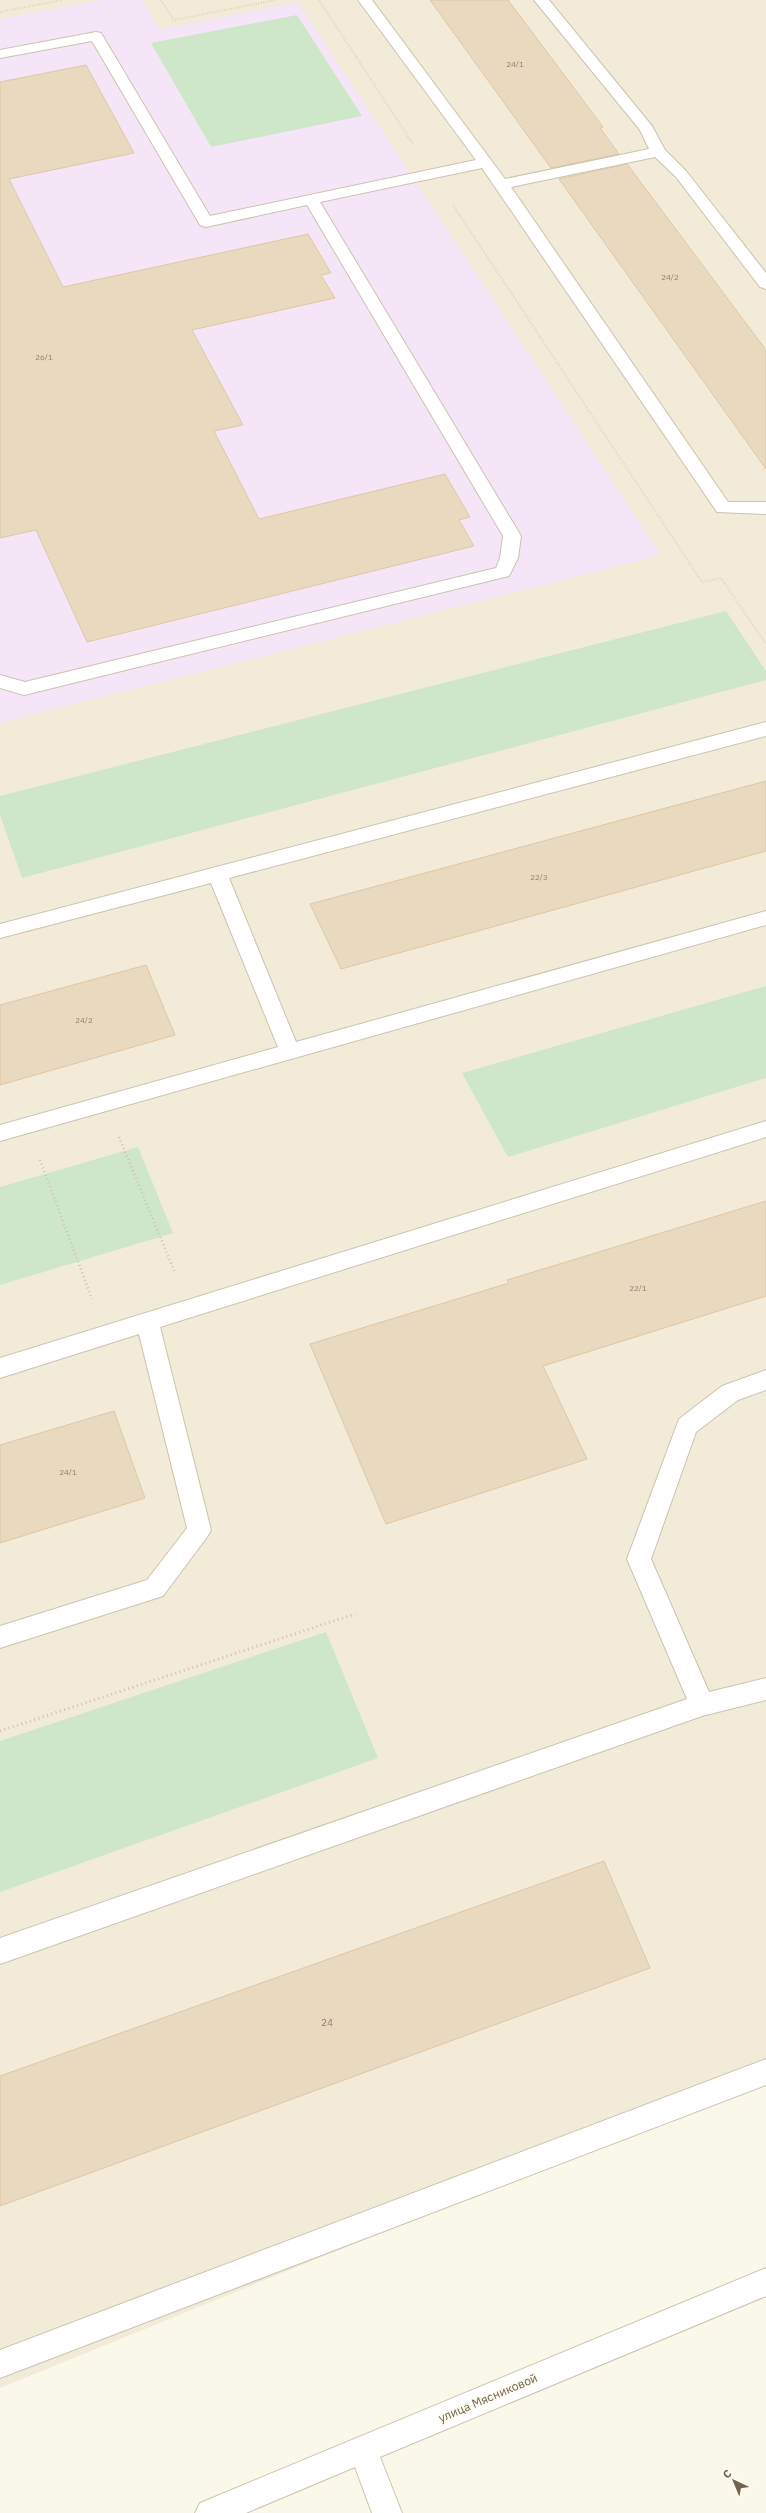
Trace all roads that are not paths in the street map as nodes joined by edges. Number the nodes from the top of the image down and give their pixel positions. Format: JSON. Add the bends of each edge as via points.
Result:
{"nodes":[{"id":1,"x":365,"y":0,"type":"edge"},
{"id":2,"x":541,"y":0,"type":"edge"},
{"id":3,"x":0,"y":54,"type":"edge"},
{"id":4,"x":658,"y":152,"type":"junction"},
{"id":5,"x":486,"y":163,"type":"junction"},
{"id":6,"x":501,"y":184,"type":"junction"},
{"id":7,"x":311,"y":199,"type":"junction"},
{"id":8,"x":766,"y":284,"type":"edge"},
{"id":9,"x":766,"y":508,"type":"edge"},
{"id":10,"x":0,"y":681,"type":"edge"},
{"id":11,"x":766,"y":729,"type":"edge"},
{"id":12,"x":218,"y":875,"type":"junction"},
{"id":13,"x":766,"y":918,"type":"edge"},
{"id":14,"x":0,"y":931,"type":"edge"},
{"id":15,"x":290,"y":1052,"type":"junction"},
{"id":16,"x":766,"y":1129,"type":"edge"},
{"id":17,"x":0,"y":1133,"type":"edge"},
{"id":18,"x":148,"y":1323,"type":"junction"},
{"id":19,"x":0,"y":1368,"type":"edge"},
{"id":20,"x":766,"y":1380,"type":"edge"},
{"id":21,"x":0,"y":1637,"type":"edge"},
{"id":22,"x":766,"y":1690,"type":"edge"},
{"id":23,"x":702,"y":1705,"type":"junction"},
{"id":24,"x":0,"y":1951,"type":"edge"},
{"id":25,"x":766,"y":2072,"type":"edge"},
{"id":26,"x":766,"y":2282,"type":"edge"},
{"id":27,"x":0,"y":2364,"type":"edge"},
{"id":28,"x":363,"y":2450,"type":"junction"},
{"id":29,"x":210,"y":2513,"type":"edge"},
{"id":30,"x":388,"y":2513,"type":"edge"}],
"edges":[{"from":1,"to":5,"type":"street"},
{"from":2,"to":4,"type":"street","via":[[646,129]]},
{"from":3,"to":7,"type":"street","via":[[96,36],[206,222]]},
{"from":4,"to":6,"type":"street"},
{"from":4,"to":8,"type":"street","via":[[681,174]]},
{"from":5,"to":6,"type":"street"},
{"from":5,"to":7,"type":"street"},
{"from":6,"to":9,"type":"street","via":[[723,508]]},
{"from":7,"to":10,"type":"street","via":[[512,536],[509,558],[503,572],[24,689]]},
{"from":11,"to":12,"type":"street"},
{"from":12,"to":14,"type":"street"},
{"from":12,"to":15,"type":"street"},
{"from":13,"to":15,"type":"street"},
{"from":15,"to":17,"type":"street"},
{"from":16,"to":18,"type":"street"},
{"from":18,"to":19,"type":"street"},
{"from":18,"to":21,"type":"street","via":[[199,1530],[155,1588]]},
{"from":20,"to":23,"type":"street","via":[[730,1393],[687,1426],[639,1559]]},
{"from":22,"to":23,"type":"street"},
{"from":23,"to":24,"type":"street"},
{"from":25,"to":27,"type":"street"},
{"from":26,"to":28,"type":"street","name":"улица Мясниковой"},
{"from":28,"to":29,"type":"street","name":"улица Мясниковой"},
{"from":28,"to":30,"type":"street"}]}
